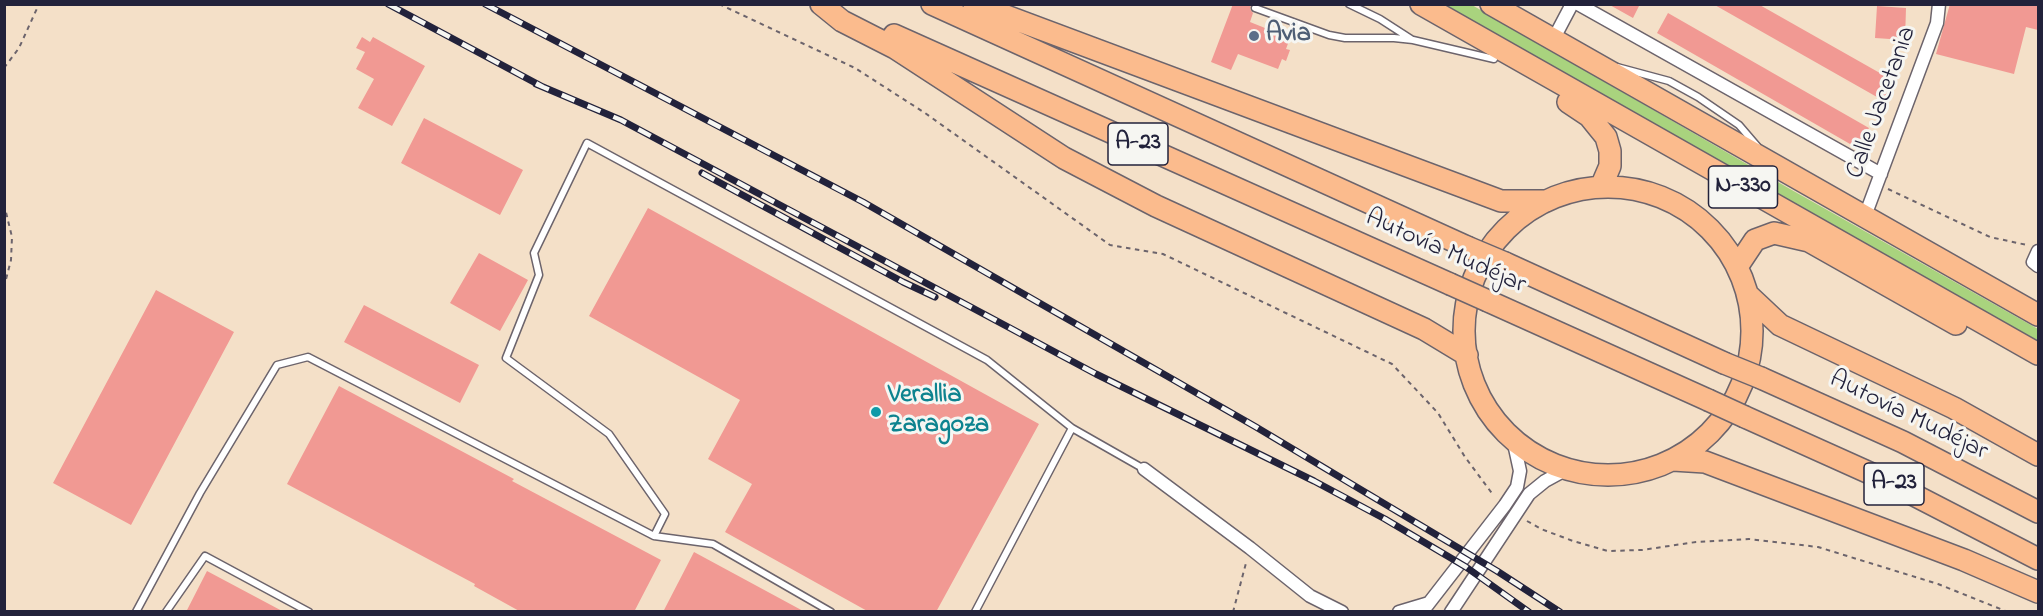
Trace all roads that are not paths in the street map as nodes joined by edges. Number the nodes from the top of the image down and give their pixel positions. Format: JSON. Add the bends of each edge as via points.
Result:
{"nodes":[{"id":1,"x":823,"y":4,"type":"edge"},
{"id":2,"x":932,"y":4,"type":"edge"},
{"id":3,"x":974,"y":4,"type":"edge"},
{"id":4,"x":1349,"y":4,"type":"edge"},
{"id":5,"x":1421,"y":4,"type":"edge"},
{"id":6,"x":1572,"y":4,"type":"edge"},
{"id":7,"x":1578,"y":4,"type":"edge"},
{"id":8,"x":1939,"y":4,"type":"edge"},
{"id":9,"x":1497,"y":6,"type":"edge"},
{"id":10,"x":1255,"y":8,"type":"dead end"},
{"id":11,"x":1448,"y":20,"type":"junction"},
{"id":12,"x":1553,"y":39,"type":"junction"},
{"id":13,"x":1413,"y":40,"type":"junction"},
{"id":14,"x":1494,"y":59,"type":"junction"},
{"id":15,"x":1879,"y":179,"type":"junction"},
{"id":16,"x":1601,"y":187,"type":"junction"},
{"id":17,"x":1547,"y":201,"type":"junction"},
{"id":18,"x":1865,"y":216,"type":"junction"},
{"id":19,"x":1737,"y":267,"type":"junction"},
{"id":20,"x":1747,"y":294,"type":"junction"},
{"id":21,"x":2038,"y":315,"type":"edge"},
{"id":22,"x":2038,"y":354,"type":"edge"},
{"id":23,"x":1467,"y":355,"type":"junction"},
{"id":24,"x":2038,"y":370,"type":"edge"},
{"id":25,"x":1072,"y":428,"type":"junction"},
{"id":26,"x":1513,"y":439,"type":"junction"},
{"id":27,"x":2038,"y":455,"type":"edge"},
{"id":28,"x":1672,"y":460,"type":"junction"},
{"id":29,"x":1144,"y":469,"type":"joint"},
{"id":30,"x":1567,"y":469,"type":"junction"},
{"id":31,"x":2038,"y":512,"type":"edge"},
{"id":32,"x":654,"y":536,"type":"junction"},
{"id":33,"x":2038,"y":559,"type":"edge"},
{"id":34,"x":2038,"y":592,"type":"edge"},
{"id":35,"x":1310,"y":597,"type":"junction"},
{"id":36,"x":1425,"y":607,"type":"edge"},
{"id":37,"x":136,"y":612,"type":"edge"},
{"id":38,"x":166,"y":612,"type":"edge"},
{"id":39,"x":309,"y":612,"type":"edge"},
{"id":40,"x":831,"y":612,"type":"edge"},
{"id":41,"x":975,"y":612,"type":"edge"},
{"id":42,"x":1315,"y":612,"type":"edge"},
{"id":43,"x":1342,"y":612,"type":"edge"},
{"id":44,"x":1399,"y":612,"type":"edge"},
{"id":45,"x":1452,"y":612,"type":"edge"}],
"edges":[{"from":1,"to":23,"type":"highway","via":[[842,21],[895,48],[1064,158],[1156,206],[1424,329]]},
{"from":1,"to":33,"type":"highway","name":"Autovía Mudéjar","number":"A-23","bridge":true,"via":[[1883,478]]},
{"from":2,"to":31,"type":"highway","name":"Autovía Mudéjar","number":"A-23","bridge":true,"via":[[1903,442]]},
{"from":3,"to":17,"type":"highway","via":[[1501,201]]},
{"from":4,"to":13,"type":"lane"},
{"from":5,"to":11,"type":"highway","number":"N-330"},
{"from":6,"to":12,"type":"street"},
{"from":7,"to":15,"type":"street"},
{"from":8,"to":15,"type":"street","name":"Calle Jacetania","via":[[1937,23]]},
{"from":9,"to":12,"type":"highway","number":"N-330"},
{"from":10,"to":13,"type":"lane","via":[[1329,35]]},
{"from":11,"to":14,"type":"highway","via":[[1467,43]]},
{"from":11,"to":22,"type":"highway","number":"N-330"},
{"from":12,"to":18,"type":"highway","number":"N-330"},
{"from":13,"to":14,"type":"lane"},
{"from":14,"to":16,"type":"highway","via":[[1570,102],[1598,125],[1611,152]]},
{"from":15,"to":18,"type":"street","name":"Calle Jacetania"},
{"from":16,"to":17,"type":"highway","via":[[1573,191]]},
{"from":16,"to":19,"type":"highway","via":[[1638,190],[1689,212],[1716,236]]},
{"from":17,"to":23,"type":"highway","via":[[1506,230],[1477,272],[1466,313]]},
{"from":18,"to":21,"type":"highway","number":"N-330"},
{"from":19,"to":20,"type":"highway"},
{"from":19,"to":24,"type":"highway","via":[[1755,240],[1774,232],[1809,241]]},
{"from":20,"to":27,"type":"highway","via":[[1780,325],[1954,408]]},
{"from":20,"to":28,"type":"highway","via":[[1751,343],[1739,390],[1712,431]]},
{"from":23,"to":26,"type":"highway","via":[[1483,401]]},
{"from":25,"to":29,"type":"lane"},
{"from":25,"to":32,"type":"lane","via":[[987,360],[587,143],[534,253],[538,275],[506,358],[609,434],[665,514]]},
{"from":25,"to":41,"type":"lane"},
{"from":26,"to":30,"type":"highway","via":[[1548,462]]},
{"from":26,"to":36,"type":"street","via":[[1520,471],[1516,488]]},
{"from":28,"to":30,"type":"highway","via":[[1621,475]]},
{"from":28,"to":34,"type":"highway","via":[[1706,462]]},
{"from":29,"to":35,"type":"street"},
{"from":30,"to":45,"type":"street","via":[[1538,486],[1516,513]]},
{"from":32,"to":37,"type":"lane","via":[[308,357],[276,365],[200,493]]},
{"from":32,"to":40,"type":"lane","via":[[713,544]]},
{"from":35,"to":42,"type":"street"},
{"from":35,"to":43,"type":"street"},
{"from":36,"to":44,"type":"street"},
{"from":38,"to":39,"type":"lane","via":[[205,556]]}]}
